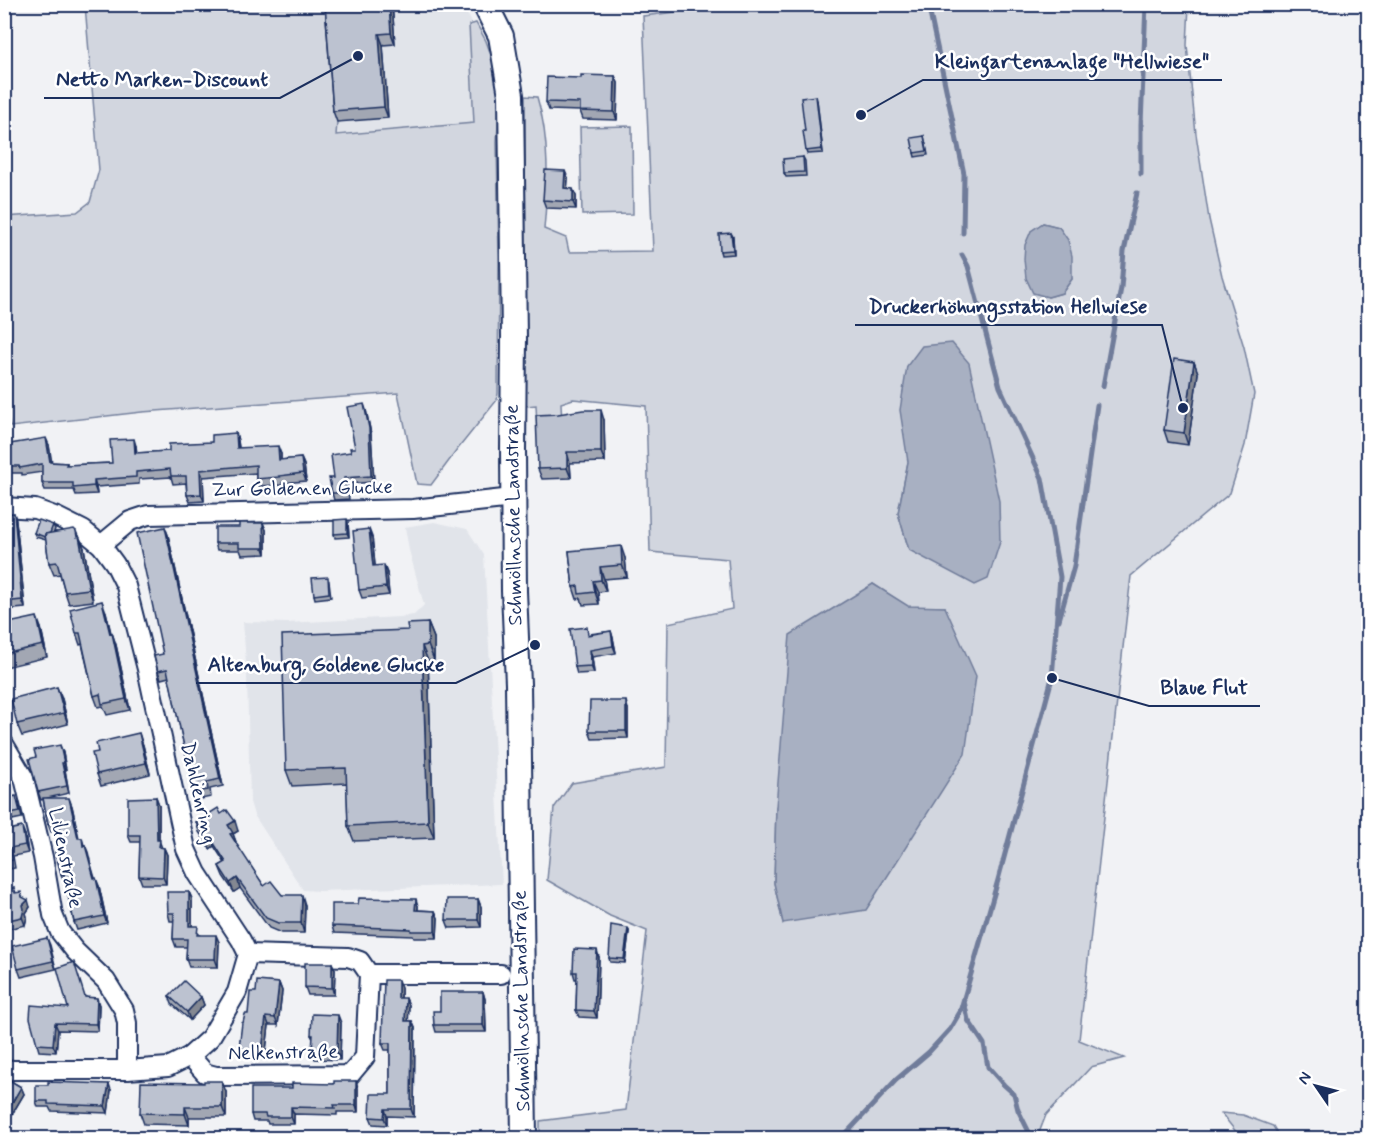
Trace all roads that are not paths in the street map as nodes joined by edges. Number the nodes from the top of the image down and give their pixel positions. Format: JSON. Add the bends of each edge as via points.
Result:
{"nodes":[{"id":1,"x":485,"y":4,"type":"edge"},
{"id":2,"x":513,"y":498,"type":"junction"},
{"id":3,"x":4,"y":507,"type":"edge"},
{"id":4,"x":102,"y":545,"type":"junction"},
{"id":5,"x":4,"y":744,"type":"edge"},
{"id":6,"x":248,"y":954,"type":"junction"},
{"id":7,"x":369,"y":974,"type":"junction"},
{"id":8,"x":501,"y":974,"type":"dead end"},
{"id":9,"x":190,"y":1056,"type":"junction"},
{"id":10,"x":4,"y":1069,"type":"edge"},
{"id":11,"x":127,"y":1070,"type":"junction"},
{"id":12,"x":524,"y":1138,"type":"edge"}],
"edges":[{"from":1,"to":2,"type":"main road","name":"Schmöllnsche Landstraße","via":[[501,36],[511,95]]},
{"from":2,"to":4,"type":"street","name":"Zur Goldenen Glucke","via":[[413,509],[148,515],[130,521]]},
{"from":2,"to":12,"type":"main road","name":"Schmöllnsche Landstraße"},
{"from":3,"to":4,"type":"street","name":"Dahlienring","via":[[35,509],[57,517]]},
{"from":4,"to":6,"type":"street","name":"Dahlienring","via":[[126,586],[186,849],[196,873]]},
{"from":5,"to":11,"type":"street","name":"Lilienstraße","via":[[24,778],[60,932],[106,981],[124,1010]]},
{"from":6,"to":7,"type":"street","via":[[348,957],[360,961]]},
{"from":6,"to":9,"type":"street","via":[[237,992],[210,1038]]},
{"from":7,"to":8,"type":"street"},
{"from":7,"to":9,"type":"street","name":"Nelkenstraße","via":[[365,1057],[350,1075],[216,1076],[205,1073]]},
{"from":9,"to":11,"type":"street","via":[[168,1067]]},
{"from":10,"to":11,"type":"street"}]}
